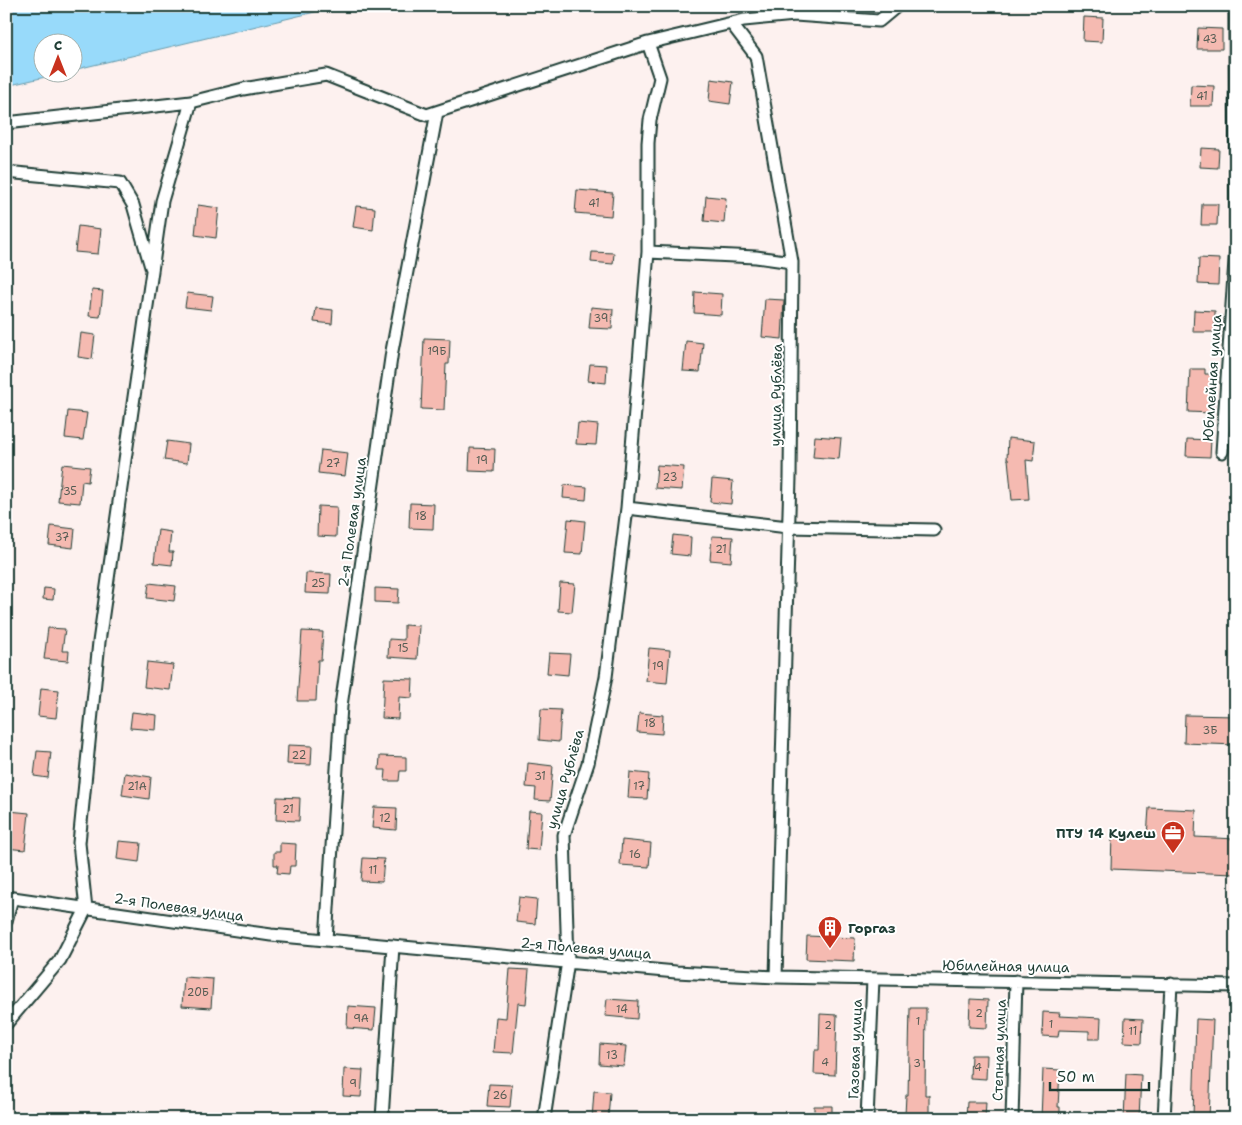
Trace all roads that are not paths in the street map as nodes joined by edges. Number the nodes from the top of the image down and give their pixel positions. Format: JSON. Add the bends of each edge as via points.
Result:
{"nodes":[{"id":1,"x":897,"y":6,"type":"edge"},
{"id":2,"x":1235,"y":6,"type":"edge"},
{"id":3,"x":731,"y":23,"type":"junction"},
{"id":4,"x":648,"y":43,"type":"junction"},
{"id":5,"x":191,"y":102,"type":"junction"},
{"id":6,"x":437,"y":112,"type":"junction"},
{"id":7,"x":6,"y":123,"type":"edge"},
{"id":8,"x":6,"y":172,"type":"edge"},
{"id":9,"x":1236,"y":246,"type":"edge"},
{"id":10,"x":648,"y":252,"type":"junction"},
{"id":11,"x":792,"y":262,"type":"junction"},
{"id":12,"x":152,"y":271,"type":"junction"},
{"id":13,"x":1222,"y":452,"type":"dead end"},
{"id":14,"x":627,"y":508,"type":"junction"},
{"id":15,"x":788,"y":527,"type":"junction"},
{"id":16,"x":934,"y":530,"type":"dead end"},
{"id":17,"x":9,"y":898,"type":"edge"},
{"id":18,"x":86,"y":909,"type":"junction"},
{"id":19,"x":6,"y":921,"type":"edge"},
{"id":20,"x":326,"y":940,"type":"junction"},
{"id":21,"x":393,"y":946,"type":"junction"},
{"id":22,"x":568,"y":961,"type":"junction"},
{"id":23,"x":776,"y":977,"type":"junction"},
{"id":24,"x":873,"y":980,"type":"junction"},
{"id":25,"x":1016,"y":981,"type":"junction"},
{"id":26,"x":1171,"y":984,"type":"junction"},
{"id":27,"x":1236,"y":986,"type":"edge"},
{"id":28,"x":6,"y":1024,"type":"edge"},
{"id":29,"x":382,"y":1119,"type":"edge"},
{"id":30,"x":544,"y":1119,"type":"edge"},
{"id":31,"x":867,"y":1119,"type":"edge"},
{"id":32,"x":1012,"y":1119,"type":"edge"},
{"id":33,"x":1164,"y":1119,"type":"edge"}],
"edges":[{"from":1,"to":3,"type":"street","via":[[879,21],[795,15]]},
{"from":2,"to":9,"type":"street","name":"Юбилейная улица"},
{"from":3,"to":4,"type":"street"},
{"from":3,"to":11,"type":"street","name":"улица Рублёва","via":[[756,56]]},
{"from":4,"to":6,"type":"street"},
{"from":4,"to":10,"type":"street","name":"улица Рублёва","via":[[660,78],[648,144]]},
{"from":5,"to":6,"type":"street","via":[[326,74],[427,115]]},
{"from":5,"to":7,"type":"street"},
{"from":5,"to":12,"type":"street","via":[[162,201]]},
{"from":6,"to":20,"type":"street","name":"2-я Полевая улица","via":[[392,351],[341,706]]},
{"from":8,"to":12,"type":"street","via":[[120,183],[133,205]]},
{"from":9,"to":13,"type":"street","name":"Юбилейная улица"},
{"from":10,"to":11,"type":"street"},
{"from":10,"to":14,"type":"street","name":"улица Рублёва"},
{"from":11,"to":15,"type":"street","name":"улица Рублёва"},
{"from":12,"to":18,"type":"street","via":[[97,661],[78,843]]},
{"from":14,"to":15,"type":"street"},
{"from":14,"to":22,"type":"street","name":"улица Рублёва","via":[[606,677],[588,763],[564,834]]},
{"from":15,"to":16,"type":"street"},
{"from":15,"to":23,"type":"street","name":"улица Рублёва"},
{"from":17,"to":18,"type":"street","name":"2-я Полевая улица"},
{"from":17,"to":19,"type":"street","name":"2-я Полевая улица"},
{"from":18,"to":20,"type":"street","name":"2-я Полевая улица"},
{"from":18,"to":28,"type":"street","via":[[60,960]]},
{"from":20,"to":21,"type":"street","name":"2-я Полевая улица"},
{"from":21,"to":22,"type":"street","name":"2-я Полевая улица"},
{"from":21,"to":29,"type":"street"},
{"from":22,"to":23,"type":"street","name":"2-я Полевая улица","via":[[676,972]]},
{"from":22,"to":30,"type":"street","name":"улица Рублёва"},
{"from":23,"to":24,"type":"street","name":"Юбилейная улица"},
{"from":24,"to":25,"type":"street","name":"Юбилейная улица"},
{"from":24,"to":31,"type":"street","name":"Газовая улица"},
{"from":25,"to":26,"type":"street","name":"Юбилейная улица"},
{"from":25,"to":32,"type":"street","name":"Степная улица"},
{"from":26,"to":27,"type":"street","name":"Юбилейная улица"},
{"from":26,"to":33,"type":"street"}]}
